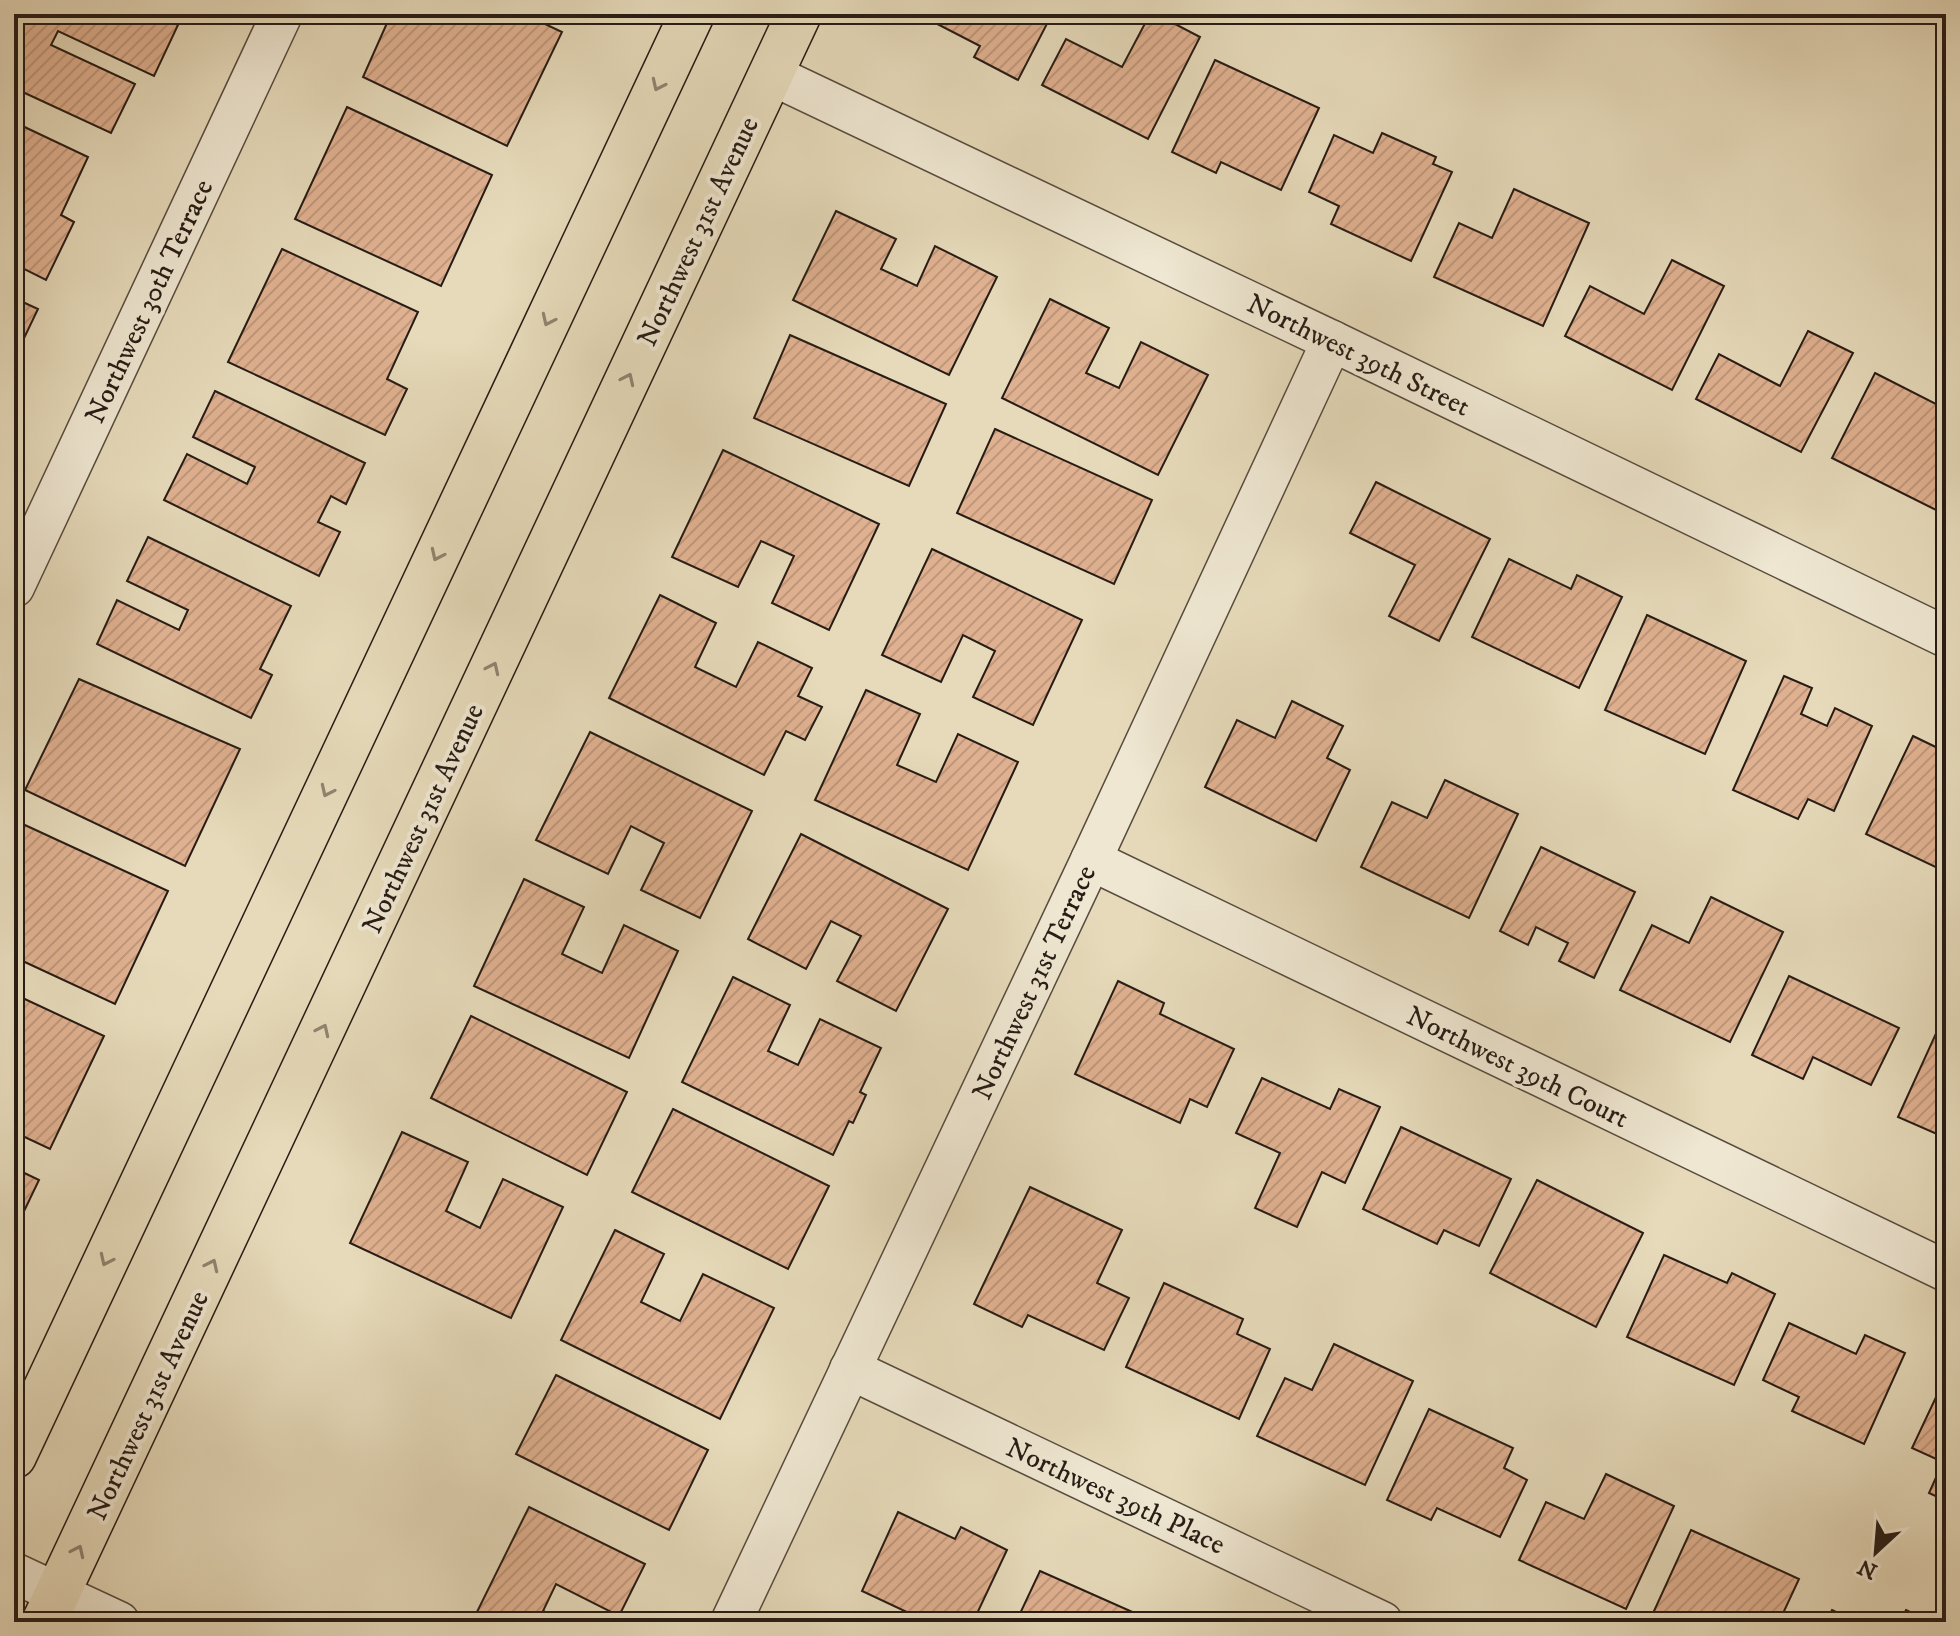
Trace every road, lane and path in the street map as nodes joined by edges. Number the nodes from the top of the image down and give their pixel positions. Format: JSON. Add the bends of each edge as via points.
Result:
{"nodes":[{"id":1,"x":282,"y":14,"type":"edge"},
{"id":2,"x":692,"y":14,"type":"edge"},
{"id":3,"x":799,"y":14,"type":"edge"},
{"id":4,"x":770,"y":74,"type":"junction"},
{"id":5,"x":1332,"y":341,"type":"junction"},
{"id":6,"x":14,"y":587,"type":"edge"},
{"id":7,"x":1946,"y":637,"type":"edge"},
{"id":8,"x":1091,"y":860,"type":"junction"},
{"id":9,"x":1946,"y":1271,"type":"edge"},
{"id":10,"x":850,"y":1369,"type":"junction"},
{"id":11,"x":14,"y":1456,"type":"edge"},
{"id":12,"x":14,"y":1573,"type":"edge"},
{"id":13,"x":51,"y":1608,"type":"edge"},
{"id":14,"x":119,"y":1622,"type":"edge"},
{"id":15,"x":731,"y":1622,"type":"edge"},
{"id":16,"x":1382,"y":1622,"type":"edge"}],
"edges":[{"from":1,"to":6,"type":"street","name":"Northwest 30th Terrace"},
{"from":2,"to":11,"type":"main road","one_way":true},
{"from":3,"to":4,"type":"main road","name":"Northwest 31st Avenue"},
{"from":4,"to":5,"type":"street","name":"Northwest 39th Street"},
{"from":13,"to":4,"type":"main road","name":"Northwest 31st Avenue","one_way":true},
{"from":5,"to":7,"type":"street","name":"Northwest 39th Street"},
{"from":5,"to":8,"type":"street","name":"Northwest 31st Terrace"},
{"from":8,"to":9,"type":"street","name":"Northwest 39th Court"},
{"from":8,"to":10,"type":"street","name":"Northwest 31st Terrace"},
{"from":10,"to":15,"type":"street","name":"Northwest 31st Terrace"},
{"from":10,"to":16,"type":"street","name":"Northwest 39th Place"},
{"from":12,"to":13,"type":"street"},
{"from":13,"to":14,"type":"street"}]}
